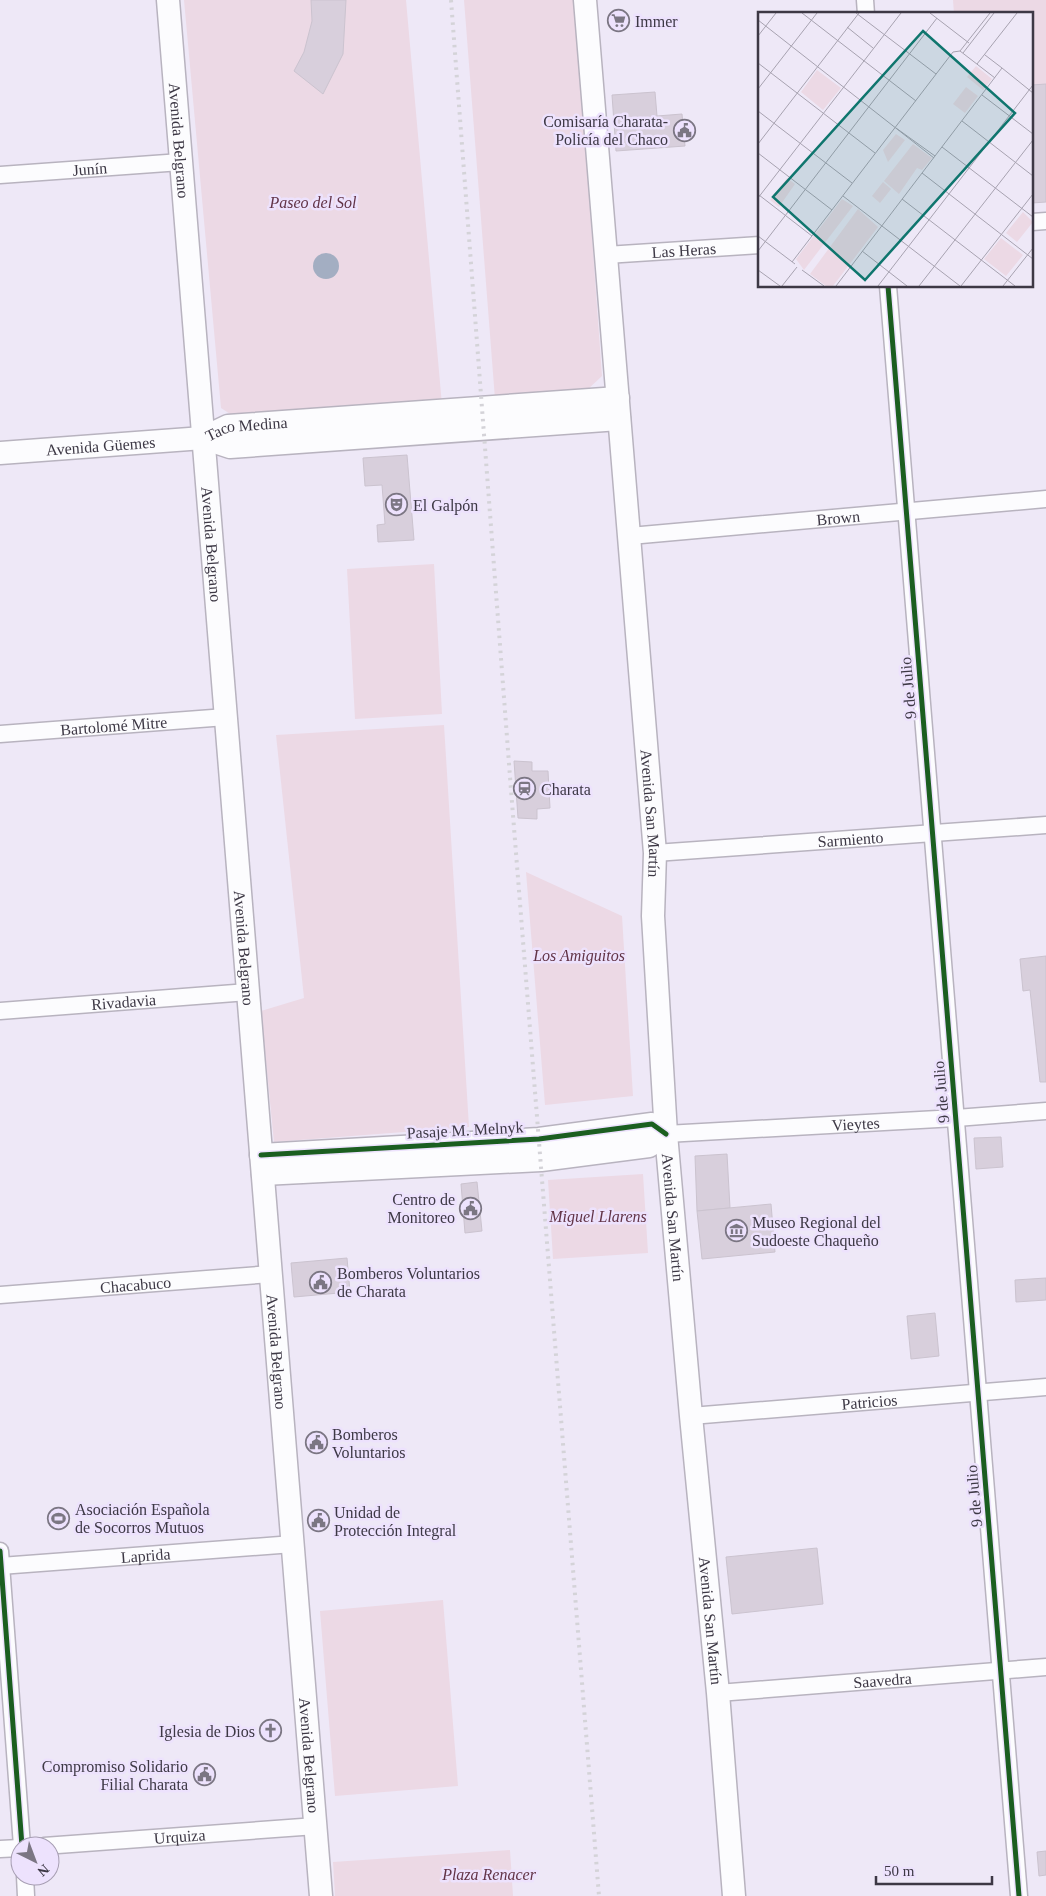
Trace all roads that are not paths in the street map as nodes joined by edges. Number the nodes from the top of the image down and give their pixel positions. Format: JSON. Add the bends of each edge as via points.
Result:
{"nodes":[{"id":1,"x":168,"y":0,"type":"edge"},
{"id":2,"x":585,"y":0,"type":"edge"},
{"id":3,"x":181,"y":162,"type":"junction"},
{"id":4,"x":0,"y":176,"type":"edge"},
{"id":5,"x":758,"y":245,"type":"edge"},
{"id":6,"x":606,"y":255,"type":"junction"},
{"id":7,"x":888,"y":288,"type":"edge"},
{"id":8,"x":618,"y":409,"type":"junction"},
{"id":9,"x":203,"y":438,"type":"junction"},
{"id":10,"x":0,"y":453,"type":"edge"},
{"id":11,"x":1046,"y":499,"type":"edge"},
{"id":12,"x":906,"y":511,"type":"junction"},
{"id":13,"x":630,"y":536,"type":"junction"},
{"id":14,"x":226,"y":717,"type":"junction"},
{"id":15,"x":0,"y":734,"type":"edge"},
{"id":16,"x":1046,"y":825,"type":"edge"},
{"id":17,"x":933,"y":833,"type":"junction"},
{"id":18,"x":655,"y":853,"type":"junction"},
{"id":19,"x":248,"y":992,"type":"junction"},
{"id":20,"x":0,"y":1011,"type":"edge"},
{"id":21,"x":1046,"y":1111,"type":"edge"},
{"id":22,"x":956,"y":1118,"type":"junction"},
{"id":23,"x":666,"y":1134,"type":"junction"},
{"id":24,"x":262,"y":1164,"type":"junction"},
{"id":25,"x":271,"y":1274,"type":"junction"},
{"id":26,"x":0,"y":1295,"type":"edge"},
{"id":27,"x":1046,"y":1387,"type":"edge"},
{"id":28,"x":978,"y":1393,"type":"junction"},
{"id":29,"x":691,"y":1416,"type":"junction"},
{"id":30,"x":293,"y":1544,"type":"junction"},
{"id":31,"x":0,"y":1561,"type":"edge"},
{"id":32,"x":1046,"y":1667,"type":"edge"},
{"id":33,"x":1000,"y":1671,"type":"junction"},
{"id":34,"x":718,"y":1693,"type":"junction"},
{"id":35,"x":316,"y":1826,"type":"junction"},
{"id":36,"x":20,"y":1836,"type":"edge"},
{"id":37,"x":60,"y":1845,"type":"edge"},
{"id":38,"x":321,"y":1896,"type":"edge"},
{"id":39,"x":734,"y":1896,"type":"edge"},
{"id":40,"x":1019,"y":1896,"type":"edge"}],
"edges":[{"from":1,"to":3,"type":"main road","name":"Avenida Belgrano"},
{"from":2,"to":6,"type":"main road","name":"Avenida San Martín"},
{"from":3,"to":4,"type":"street","name":"Junín"},
{"from":3,"to":9,"type":"main road","name":"Avenida Belgrano"},
{"from":5,"to":6,"type":"street","name":"Las Heras"},
{"from":6,"to":8,"type":"main road","name":"Avenida San Martín"},
{"from":7,"to":12,"type":"street","name":"9 de Julio"},
{"from":8,"to":9,"type":"main road","name":"Taco Medina","via":[[230,447]]},
{"from":8,"to":13,"type":"main road","name":"Avenida San Martín"},
{"from":9,"to":10,"type":"main road","name":"Avenida Güemes"},
{"from":9,"to":14,"type":"main road","name":"Avenida Belgrano"},
{"from":11,"to":12,"type":"street","name":"Brown"},
{"from":12,"to":13,"type":"street","name":"Brown"},
{"from":12,"to":17,"type":"street","name":"9 de Julio"},
{"from":13,"to":18,"type":"main road","name":"Avenida San Martín"},
{"from":14,"to":15,"type":"street","name":"Bartolomé Mitre"},
{"from":14,"to":19,"type":"main road","name":"Avenida Belgrano"},
{"from":16,"to":17,"type":"street","name":"Sarmiento"},
{"from":17,"to":18,"type":"street","name":"Sarmiento"},
{"from":17,"to":22,"type":"street","name":"9 de Julio"},
{"from":18,"to":23,"type":"main road","name":"Avenida San Martín","via":[[653,916]]},
{"from":19,"to":20,"type":"street","name":"Rivadavia"},
{"from":19,"to":24,"type":"main road","name":"Avenida Belgrano"},
{"from":21,"to":22,"type":"street","name":"Vieytes"},
{"from":22,"to":23,"type":"street","name":"Vieytes"},
{"from":22,"to":28,"type":"street","name":"9 de Julio"},
{"from":23,"to":24,"type":"main road","name":"Pasaje M. Melnyk","via":[[652,1124],[539,1139]]},
{"from":23,"to":29,"type":"main road","name":"Avenida San Martín"},
{"from":24,"to":25,"type":"main road","name":"Avenida Belgrano"},
{"from":25,"to":26,"type":"street","name":"Chacabuco"},
{"from":25,"to":30,"type":"main road","name":"Avenida Belgrano"},
{"from":27,"to":28,"type":"street","name":"Patricios"},
{"from":28,"to":29,"type":"street","name":"Patricios"},
{"from":28,"to":33,"type":"street","name":"9 de Julio"},
{"from":29,"to":34,"type":"main road","name":"Avenida San Martín"},
{"from":30,"to":31,"type":"street","name":"Laprida"},
{"from":30,"to":35,"type":"main road","name":"Avenida Belgrano"},
{"from":31,"to":36,"type":"street"},
{"from":32,"to":33,"type":"street","name":"Saavedra"},
{"from":33,"to":34,"type":"street","name":"Saavedra"},
{"from":33,"to":40,"type":"street","name":"9 de Julio"},
{"from":34,"to":39,"type":"main road","name":"Avenida San Martín"},
{"from":35,"to":37,"type":"street","name":"Urquiza"},
{"from":35,"to":38,"type":"main road","name":"Avenida Belgrano"}]}
